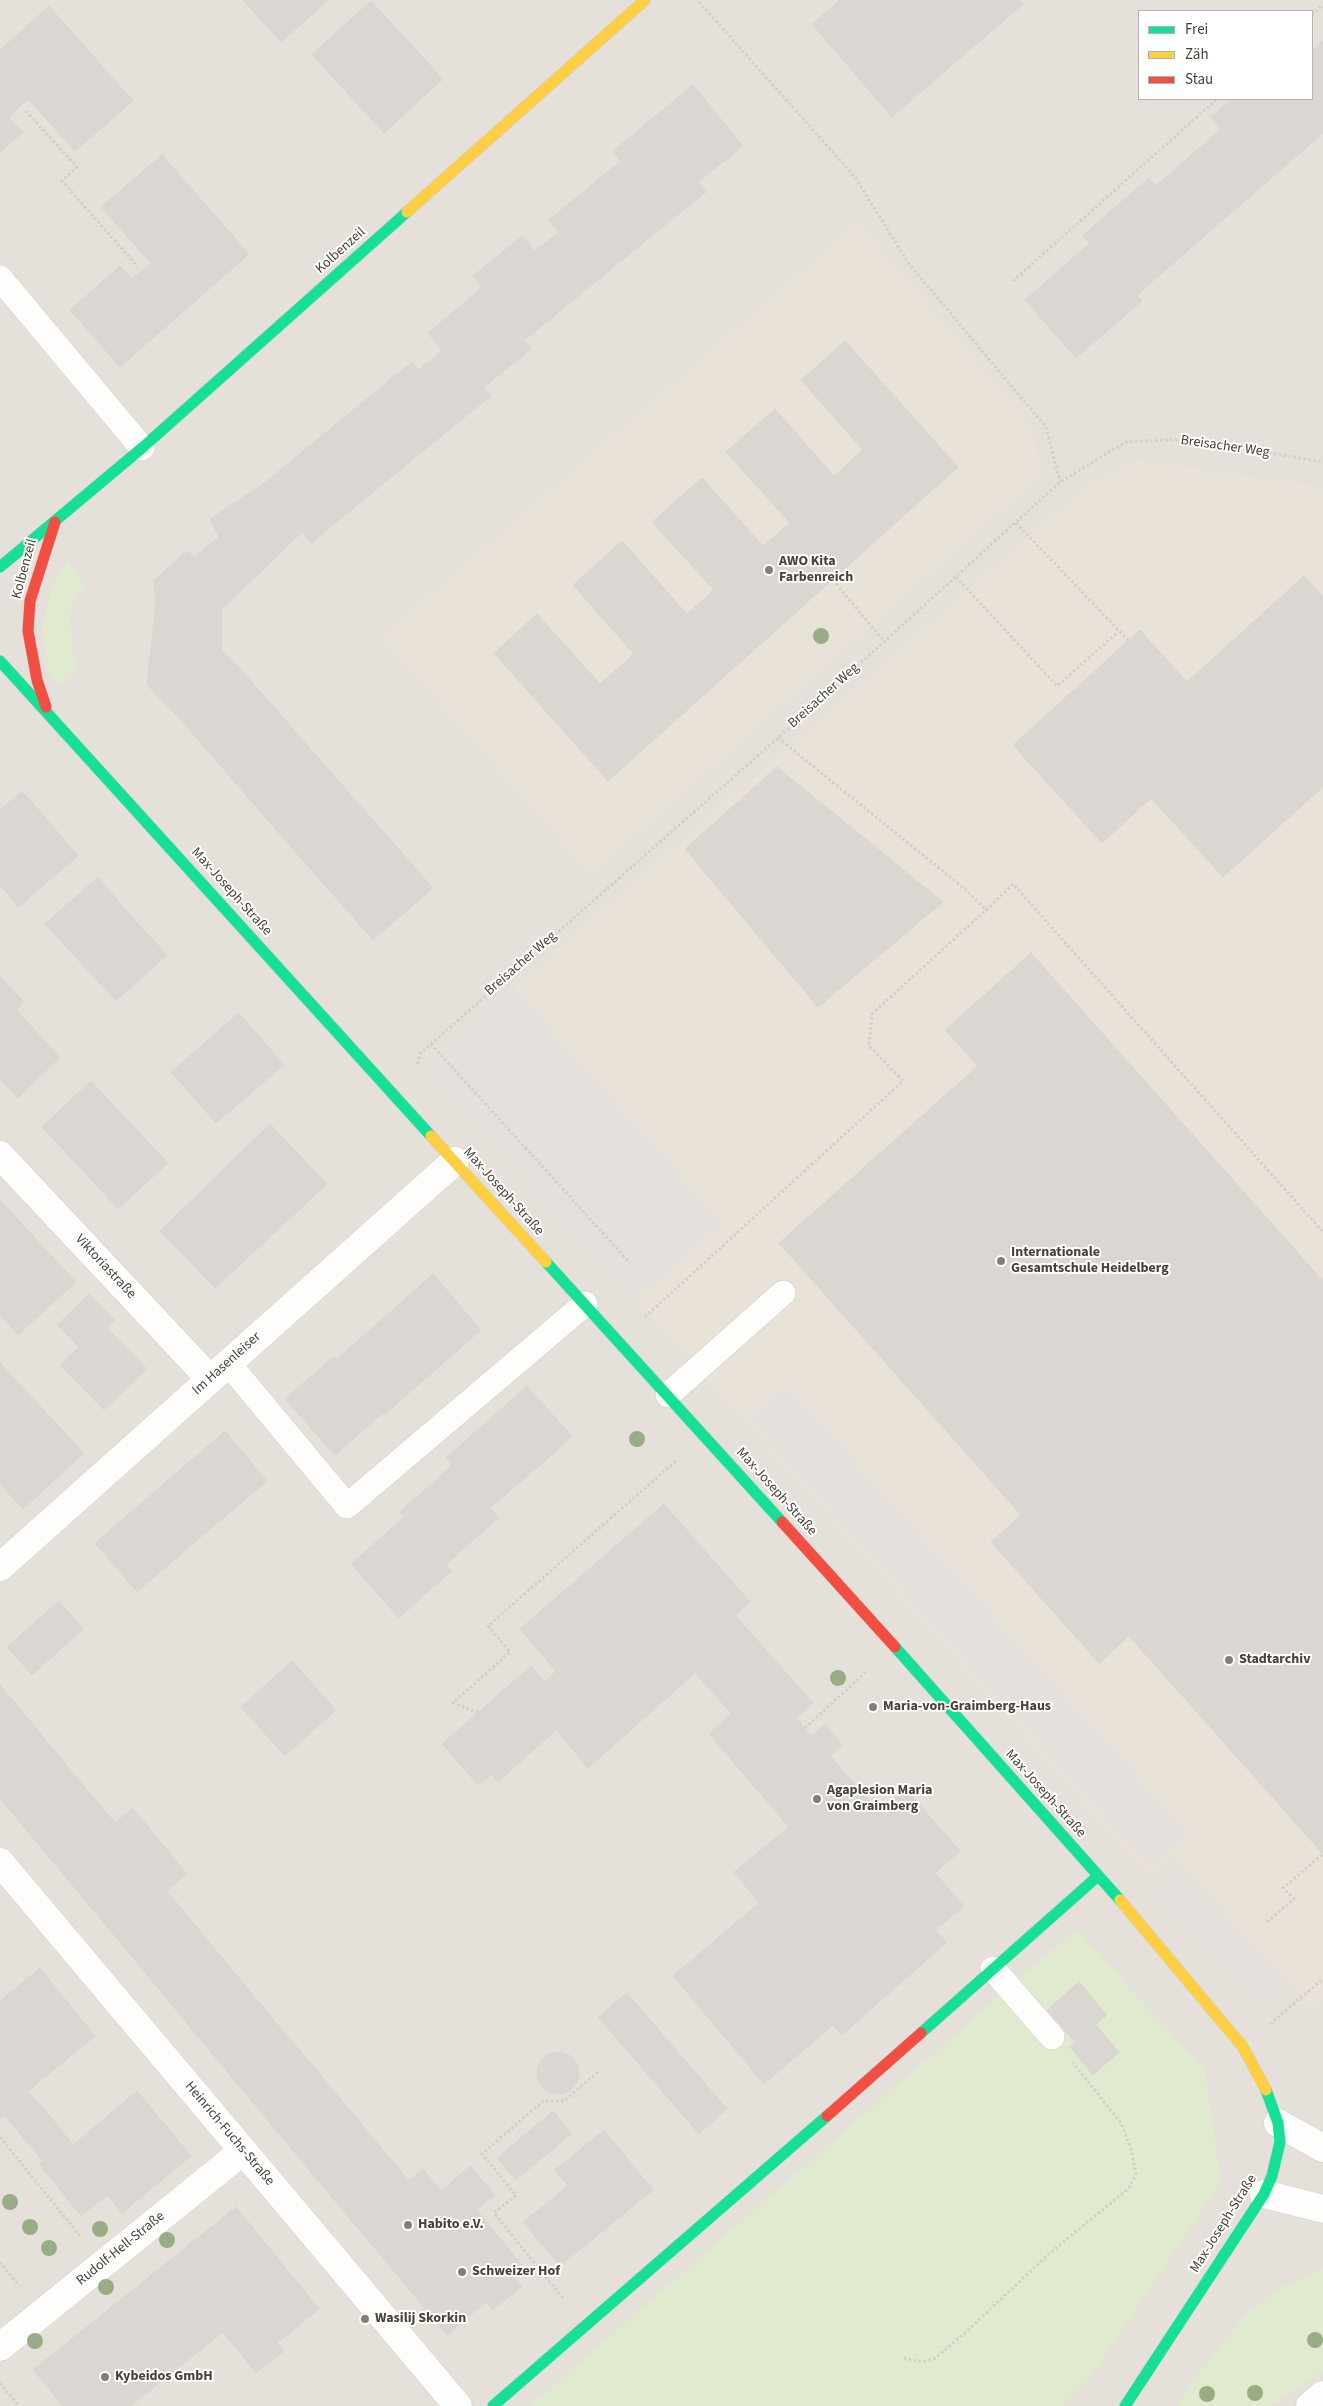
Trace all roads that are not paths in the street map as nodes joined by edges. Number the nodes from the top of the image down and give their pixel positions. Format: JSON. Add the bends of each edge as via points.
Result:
{"nodes":[{"id":1,"x":645,"y":0,"type":"edge"},
{"id":2,"x":0,"y":278,"type":"edge"},
{"id":3,"x":142,"y":448,"type":"junction"},
{"id":4,"x":55,"y":522,"type":"junction"},
{"id":5,"x":0,"y":567,"type":"edge"},
{"id":6,"x":0,"y":661,"type":"edge"},
{"id":7,"x":48,"y":712,"type":"junction"},
{"id":8,"x":0,"y":1154,"type":"edge"},
{"id":9,"x":455,"y":1161,"type":"junction"},
{"id":10,"x":783,"y":1293,"type":"dead end"},
{"id":11,"x":585,"y":1304,"type":"junction"},
{"id":12,"x":219,"y":1371,"type":"junction"},
{"id":13,"x":668,"y":1395,"type":"junction"},
{"id":14,"x":0,"y":1567,"type":"edge"},
{"id":15,"x":0,"y":1862,"type":"edge"},
{"id":16,"x":1098,"y":1876,"type":"junction"},
{"id":17,"x":993,"y":1969,"type":"junction"},
{"id":18,"x":1052,"y":2037,"type":"road end"},
{"id":19,"x":1278,"y":2123,"type":"junction"},
{"id":20,"x":1323,"y":2148,"type":"edge"},
{"id":21,"x":242,"y":2151,"type":"junction"},
{"id":22,"x":1264,"y":2194,"type":"junction"},
{"id":23,"x":1323,"y":2209,"type":"edge"},
{"id":24,"x":0,"y":2347,"type":"edge"},
{"id":25,"x":1323,"y":2395,"type":"edge"},
{"id":26,"x":458,"y":2406,"type":"edge"},
{"id":27,"x":493,"y":2406,"type":"edge"},
{"id":28,"x":1125,"y":2406,"type":"edge"},
{"id":29,"x":1310,"y":2406,"type":"edge"}],
"edges":[{"from":1,"to":3,"type":"street","name":"Kolbenzeil"},
{"from":2,"to":3,"type":"lane"},
{"from":3,"to":4,"type":"street","name":"Kolbenzeil"},
{"from":4,"to":5,"type":"street","name":"Kolbenzeil"},
{"from":4,"to":7,"type":"street","name":"Kolbenzeil","via":[[30,601],[28,631],[37,680]]},
{"from":6,"to":7,"type":"street","name":"Max-Joseph-Straße"},
{"from":7,"to":9,"type":"street","name":"Max-Joseph-Straße"},
{"from":8,"to":12,"type":"street","name":"Viktoriastraße"},
{"from":9,"to":11,"type":"street","name":"Max-Joseph-Straße"},
{"from":9,"to":12,"type":"street","name":"Im Hasenleiser"},
{"from":10,"to":13,"type":"lane"},
{"from":11,"to":12,"type":"lane","via":[[348,1506]]},
{"from":11,"to":13,"type":"street","name":"Max-Joseph-Straße"},
{"from":12,"to":14,"type":"street","name":"Im Hasenleiser"},
{"from":13,"to":16,"type":"street","name":"Max-Joseph-Straße"},
{"from":15,"to":21,"type":"street","name":"Heinrich-Fuchs-Straße"},
{"from":16,"to":17,"type":"street"},
{"from":16,"to":19,"type":"street","name":"Max-Joseph-Straße","via":[[1243,2048],[1263,2081]]},
{"from":17,"to":18,"type":"lane"},
{"from":17,"to":27,"type":"street"},
{"from":19,"to":20,"type":"street"},
{"from":19,"to":22,"type":"street","name":"Max-Joseph-Straße","via":[[1280,2142],[1277,2160]]},
{"from":21,"to":24,"type":"street","name":"Rudolf-Hell-Straße"},
{"from":21,"to":26,"type":"street","name":"Heinrich-Fuchs-Straße"},
{"from":22,"to":23,"type":"street"},
{"from":22,"to":28,"type":"street","name":"Max-Joseph-Straße"},
{"from":25,"to":29,"type":"street"}]}
